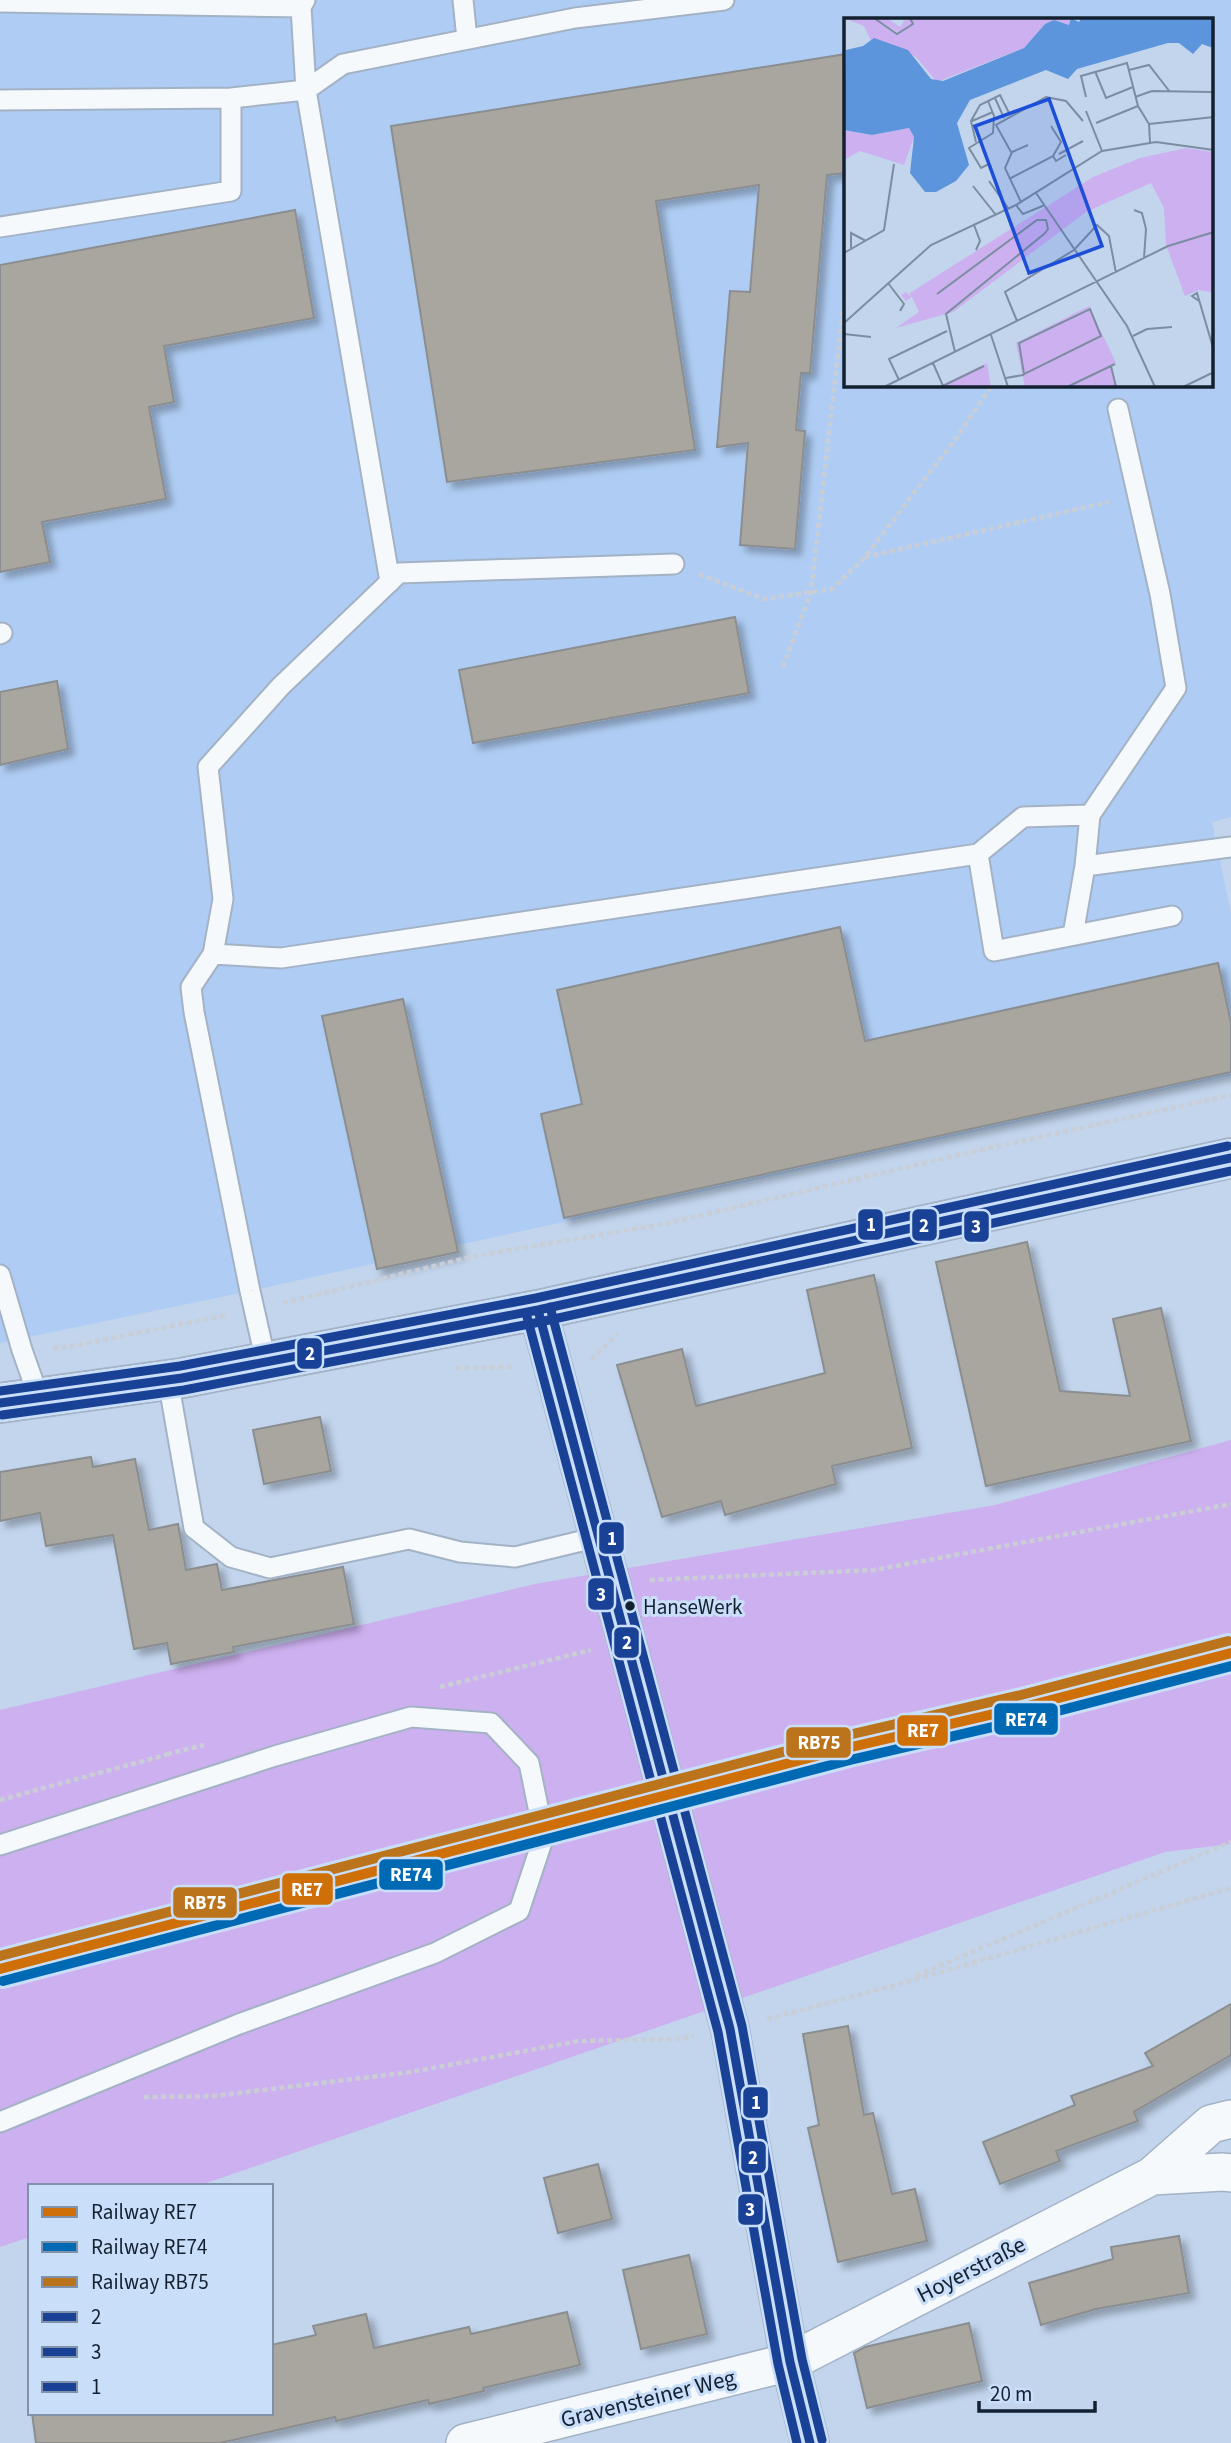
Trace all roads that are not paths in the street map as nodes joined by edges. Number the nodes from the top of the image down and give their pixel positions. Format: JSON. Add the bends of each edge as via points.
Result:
{"nodes":[{"id":1,"x":463,"y":0,"type":"edge"},
{"id":2,"x":724,"y":0,"type":"edge"},
{"id":3,"x":0,"y":2,"type":"edge"},
{"id":4,"x":303,"y":4,"type":"edge"},
{"id":5,"x":574,"y":9,"type":"edge"},
{"id":6,"x":467,"y":39,"type":"junction"},
{"id":7,"x":306,"y":90,"type":"junction"},
{"id":8,"x":231,"y":98,"type":"junction"},
{"id":9,"x":0,"y":100,"type":"edge"},
{"id":10,"x":0,"y":227,"type":"edge"},
{"id":11,"x":1118,"y":409,"type":"dead end"},
{"id":12,"x":674,"y":564,"type":"road end"},
{"id":13,"x":390,"y":582,"type":"junction"},
{"id":14,"x":1090,"y":815,"type":"junction"},
{"id":15,"x":1231,"y":847,"type":"edge"},
{"id":16,"x":978,"y":854,"type":"junction"},
{"id":17,"x":1085,"y":866,"type":"junction"},
{"id":18,"x":1172,"y":916,"type":"dead end"},
{"id":19,"x":1073,"y":936,"type":"junction"},
{"id":20,"x":213,"y":954,"type":"junction"},
{"id":21,"x":1231,"y":1158,"type":"edge"},
{"id":22,"x":0,"y":1275,"type":"edge"},
{"id":23,"x":538,"y":1311,"type":"junction"},
{"id":24,"x":267,"y":1362,"type":"junction"},
{"id":25,"x":168,"y":1380,"type":"junction"},
{"id":26,"x":39,"y":1398,"type":"junction"},
{"id":27,"x":0,"y":1403,"type":"edge"},
{"id":28,"x":598,"y":1537,"type":"junction"},
{"id":29,"x":0,"y":1845,"type":"edge"},
{"id":30,"x":1231,"y":2119,"type":"edge"},
{"id":31,"x":0,"y":2122,"type":"edge"},
{"id":32,"x":1231,"y":2173,"type":"edge"},
{"id":33,"x":1152,"y":2176,"type":"junction"},
{"id":34,"x":790,"y":2362,"type":"junction"},
{"id":35,"x":465,"y":2443,"type":"edge"},
{"id":36,"x":810,"y":2443,"type":"edge"}],
"edges":[{"from":1,"to":6,"type":"lane"},
{"from":2,"to":5,"type":"lane"},
{"from":3,"to":4,"type":"lane"},
{"from":4,"to":7,"type":"lane"},
{"from":5,"to":6,"type":"lane"},
{"from":6,"to":7,"type":"lane","via":[[343,64]]},
{"from":7,"to":8,"type":"lane"},
{"from":7,"to":13,"type":"lane"},
{"from":8,"to":9,"type":"lane"},
{"from":8,"to":10,"type":"lane","via":[[231,191]]},
{"from":11,"to":14,"type":"lane","via":[[1176,688]]},
{"from":12,"to":13,"type":"lane","via":[[399,573]]},
{"from":13,"to":20,"type":"lane","via":[[281,686],[208,767],[223,899]]},
{"from":14,"to":16,"type":"lane","via":[[1023,817]]},
{"from":14,"to":17,"type":"lane"},
{"from":15,"to":17,"type":"lane"},
{"from":16,"to":19,"type":"lane","via":[[994,951]]},
{"from":16,"to":20,"type":"lane","via":[[281,958]]},
{"from":17,"to":19,"type":"lane"},
{"from":18,"to":19,"type":"lane"},
{"from":20,"to":24,"type":"lane","via":[[191,987],[194,1013]]},
{"from":21,"to":23,"type":"main road"},
{"from":22,"to":26,"type":"lane"},
{"from":23,"to":24,"type":"main road"},
{"from":23,"to":28,"type":"street"},
{"from":24,"to":25,"type":"main road"},
{"from":25,"to":26,"type":"main road"},
{"from":25,"to":28,"type":"lane","via":[[194,1528],[231,1557],[270,1568],[409,1539],[460,1552],[515,1558]]},
{"from":26,"to":27,"type":"main road"},
{"from":28,"to":34,"type":"street","via":[[730,2029]]},
{"from":29,"to":31,"type":"lane","via":[[411,1717],[491,1723],[529,1763],[544,1836],[519,1911],[435,1953],[239,2024]]},
{"from":30,"to":33,"type":"street","name":"Hoyerstraße","via":[[1211,2124]]},
{"from":32,"to":33,"type":"street","name":"Hoyerstraße"},
{"from":33,"to":34,"type":"street","name":"Hoyerstraße"},
{"from":34,"to":35,"type":"street","name":"Gravensteiner Weg"},
{"from":34,"to":36,"type":"street"}]}
